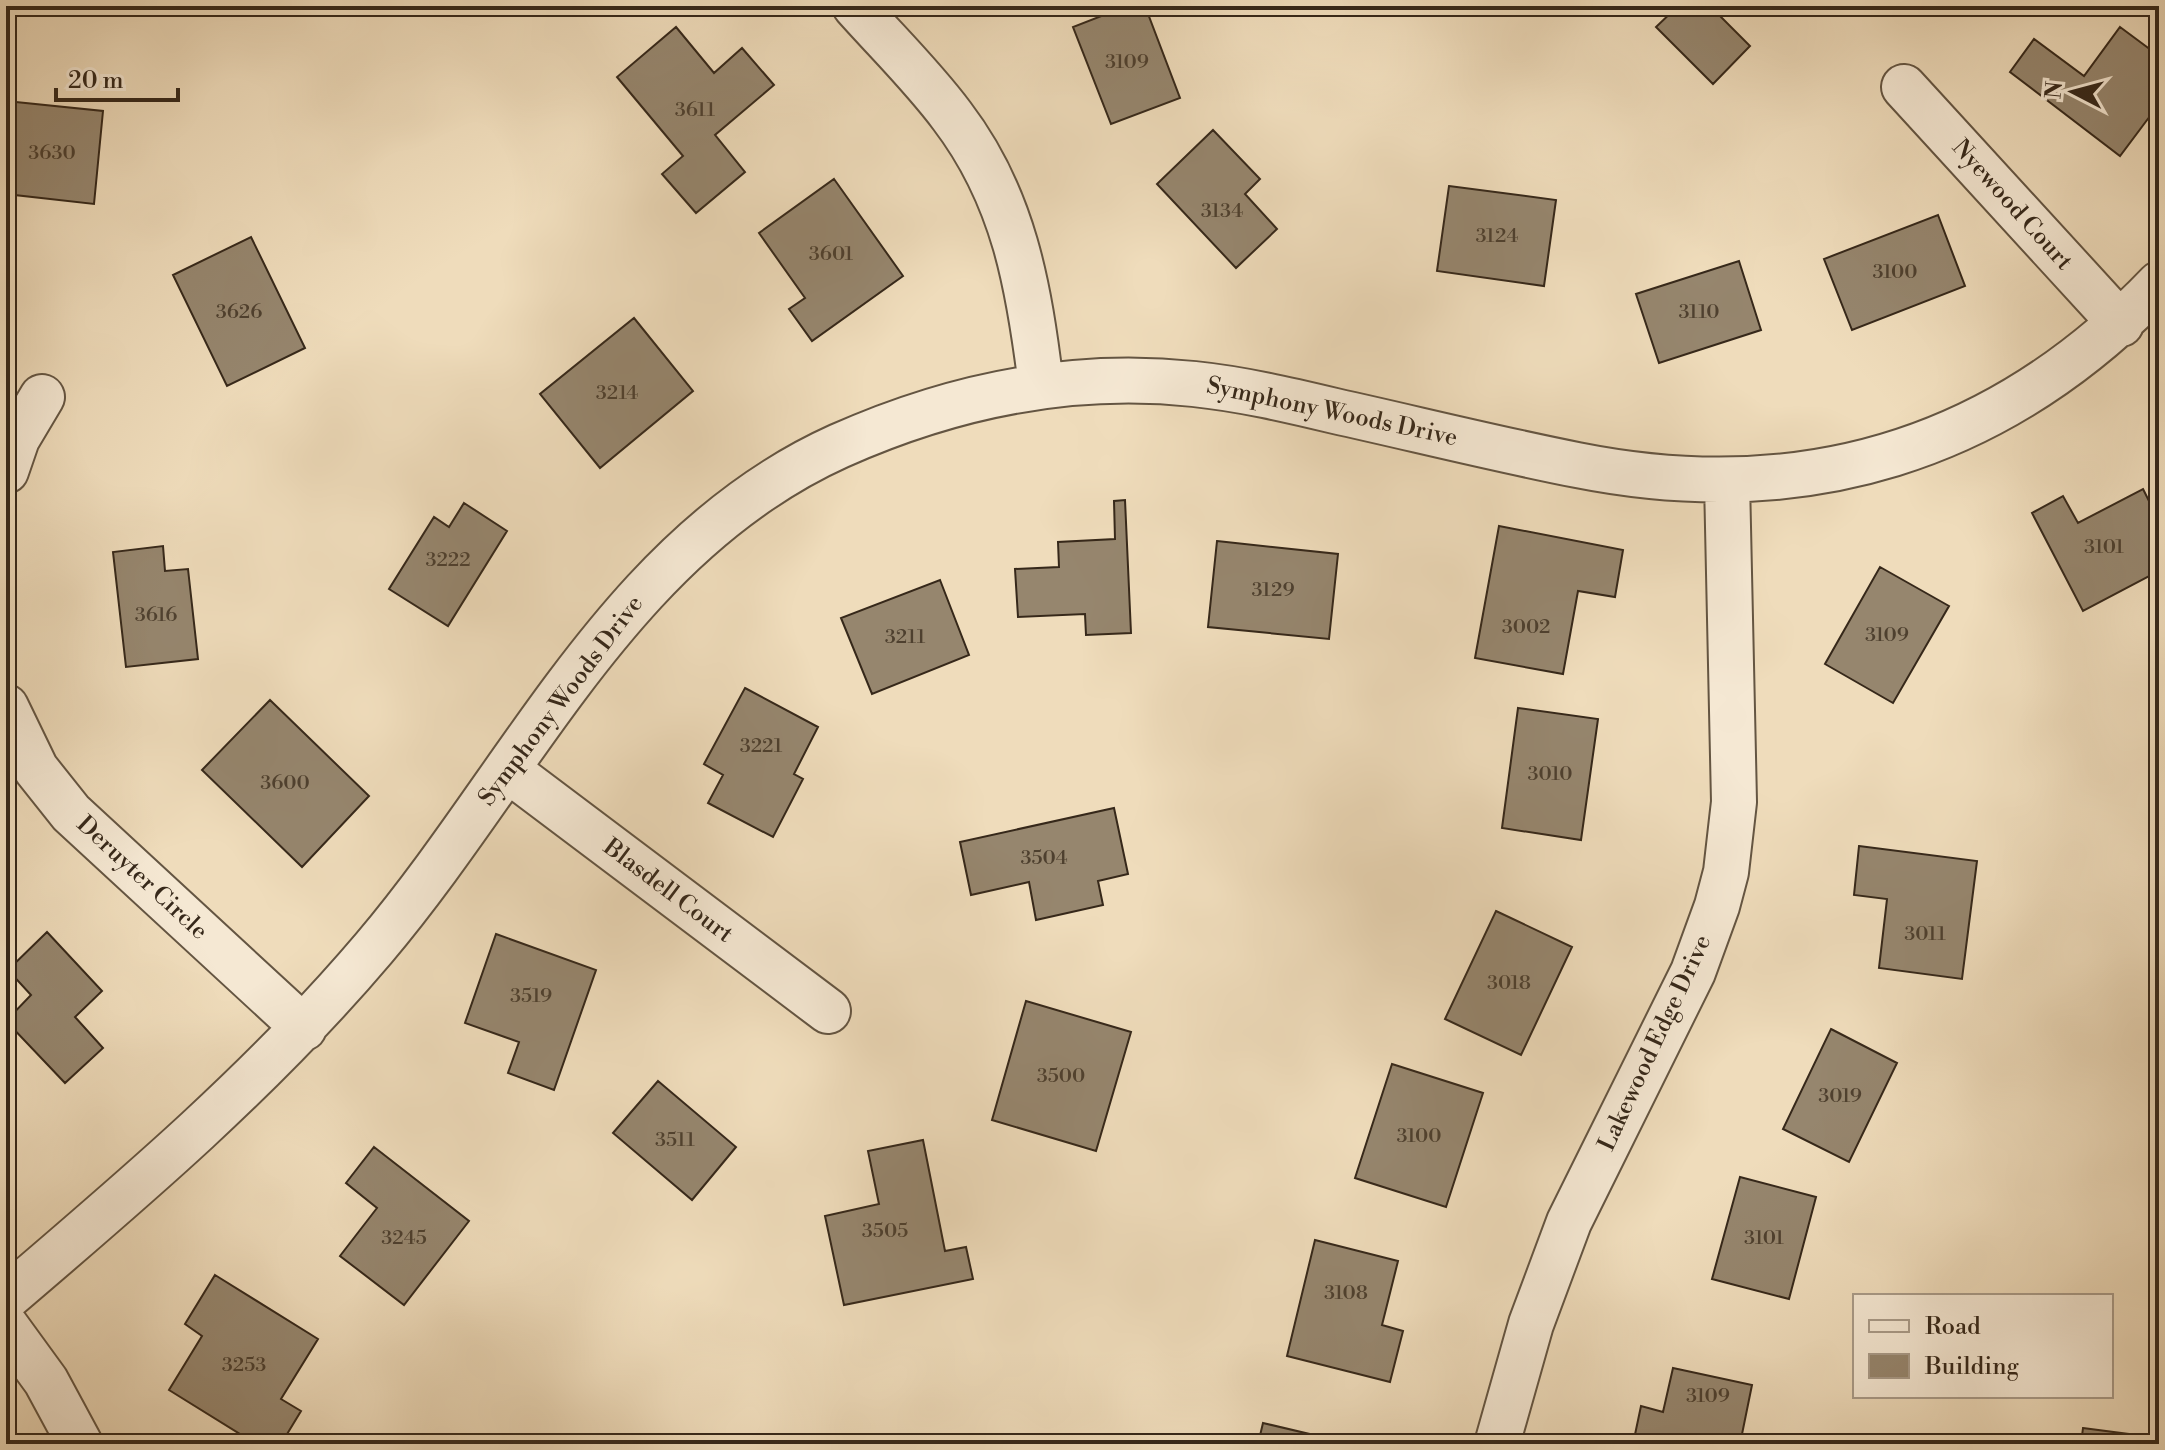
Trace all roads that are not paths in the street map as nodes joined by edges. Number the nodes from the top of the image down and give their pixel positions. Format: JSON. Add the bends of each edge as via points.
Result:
{"nodes":[{"id":1,"x":868,"y":10,"type":"edge"},
{"id":2,"x":1904,"y":87,"type":"dead end"},
{"id":3,"x":2159,"y":284,"type":"edge"},
{"id":4,"x":2121,"y":324,"type":"junction"},
{"id":5,"x":1041,"y":385,"type":"junction"},
{"id":6,"x":42,"y":397,"type":"dead end"},
{"id":7,"x":6,"y":471,"type":"edge"},
{"id":8,"x":1727,"y":481,"type":"junction"},
{"id":9,"x":6,"y":707,"type":"edge"},
{"id":10,"x":508,"y":770,"type":"junction"},
{"id":11,"x":828,"y":1011,"type":"dead end"},
{"id":12,"x":304,"y":1028,"type":"junction"},
{"id":13,"x":6,"y":1298,"type":"edge"},
{"id":14,"x":6,"y":1326,"type":"edge"},
{"id":15,"x":80,"y":1444,"type":"edge"},
{"id":16,"x":1497,"y":1444,"type":"edge"}],
"edges":[{"from":1,"to":5,"type":"street","via":[[952,116],[984,166],[1017,245]]},
{"from":2,"to":4,"type":"street","name":"Nyewood Court"},
{"from":3,"to":4,"type":"street","name":"Symphony Woods Drive"},
{"from":4,"to":8,"type":"street","name":"Symphony Woods Drive","via":[[2081,358],[1965,428],[1881,458],[1799,476]]},
{"from":5,"to":8,"type":"street","name":"Symphony Woods Drive","via":[[1192,384],[1278,398],[1581,466],[1674,480]]},
{"from":5,"to":10,"type":"street","name":"Symphony Woods Drive","via":[[919,414],[833,449],[764,488],[692,544],[627,608]]},
{"from":6,"to":7,"type":"street","via":[[17,439]]},
{"from":8,"to":16,"type":"street","name":"Lakewood Edge Drive","via":[[1734,802],[1726,872],[1693,972],[1569,1222],[1531,1324]]},
{"from":9,"to":12,"type":"street","name":"Deruyter Circle","via":[[36,769],[71,813]]},
{"from":10,"to":11,"type":"street","name":"Blasdell Court"},
{"from":10,"to":12,"type":"street","name":"Symphony Woods Drive","via":[[380,942]]},
{"from":12,"to":13,"type":"street","name":"Symphony Woods Drive","via":[[159,1168]]},
{"from":14,"to":15,"type":"street","via":[[46,1381]]}]}
